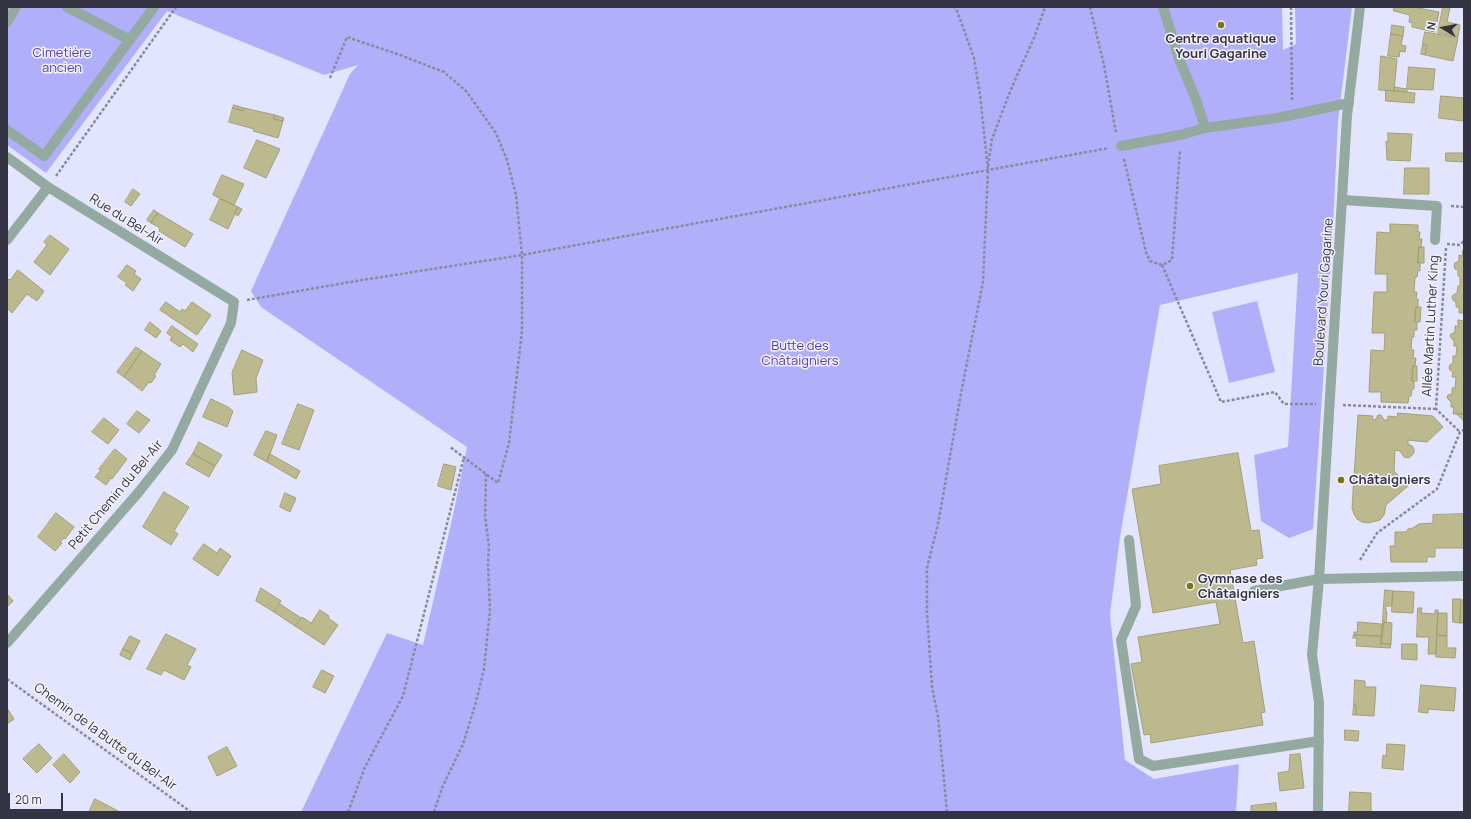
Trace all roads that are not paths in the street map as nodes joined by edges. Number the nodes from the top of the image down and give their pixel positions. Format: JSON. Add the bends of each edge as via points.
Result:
{"nodes":[{"id":1,"x":16,"y":7,"type":"edge"},
{"id":2,"x":68,"y":7,"type":"edge"},
{"id":3,"x":154,"y":7,"type":"edge"},
{"id":4,"x":1163,"y":7,"type":"edge"},
{"id":5,"x":1360,"y":7,"type":"edge"},
{"id":6,"x":7,"y":22,"type":"edge"},
{"id":7,"x":130,"y":40,"type":"junction"},
{"id":8,"x":1348,"y":103,"type":"junction"},
{"id":9,"x":1205,"y":128,"type":"junction"},
{"id":10,"x":7,"y":130,"type":"edge"},
{"id":11,"x":1121,"y":146,"type":"road end"},
{"id":12,"x":7,"y":157,"type":"edge"},
{"id":13,"x":48,"y":187,"type":"junction"},
{"id":14,"x":1342,"y":200,"type":"junction"},
{"id":15,"x":7,"y":240,"type":"edge"},
{"id":16,"x":1435,"y":240,"type":"dead end"},
{"id":17,"x":234,"y":302,"type":"joint"},
{"id":18,"x":1129,"y":540,"type":"dead end"},
{"id":19,"x":1464,"y":576,"type":"edge"},
{"id":20,"x":1319,"y":579,"type":"junction"},
{"id":21,"x":1254,"y":590,"type":"dead end"},
{"id":22,"x":7,"y":643,"type":"edge"},
{"id":23,"x":1319,"y":741,"type":"junction"},
{"id":24,"x":1318,"y":812,"type":"edge"}],
"edges":[{"from":1,"to":6,"type":"street"},
{"from":2,"to":7,"type":"street"},
{"from":3,"to":7,"type":"street"},
{"from":4,"to":9,"type":"street"},
{"from":5,"to":8,"type":"street","name":"Boulevard Youri Gagarine"},
{"from":7,"to":10,"type":"street","via":[[44,156]]},
{"from":8,"to":9,"type":"street","via":[[1277,118]]},
{"from":8,"to":14,"type":"street","name":"Boulevard Youri Gagarine"},
{"from":9,"to":11,"type":"street"},
{"from":12,"to":13,"type":"street","name":"Rue du Bel-Air"},
{"from":13,"to":15,"type":"street"},
{"from":13,"to":17,"type":"street","name":"Rue du Bel-Air"},
{"from":14,"to":16,"type":"street","via":[[1437,206]]},
{"from":14,"to":20,"type":"street","name":"Boulevard Youri Gagarine"},
{"from":17,"to":22,"type":"street","name":"Petit Chemin du Bel-Air","via":[[231,323],[172,450],[138,493]]},
{"from":18,"to":23,"type":"street","via":[[1136,606],[1121,640],[1139,759],[1153,766]]},
{"from":19,"to":20,"type":"street"},
{"from":20,"to":21,"type":"street"},
{"from":20,"to":23,"type":"street","name":"Boulevard Youri Gagarine","via":[[1312,655],[1320,702]]},
{"from":23,"to":24,"type":"street","name":"Boulevard Youri Gagarine"}]}
